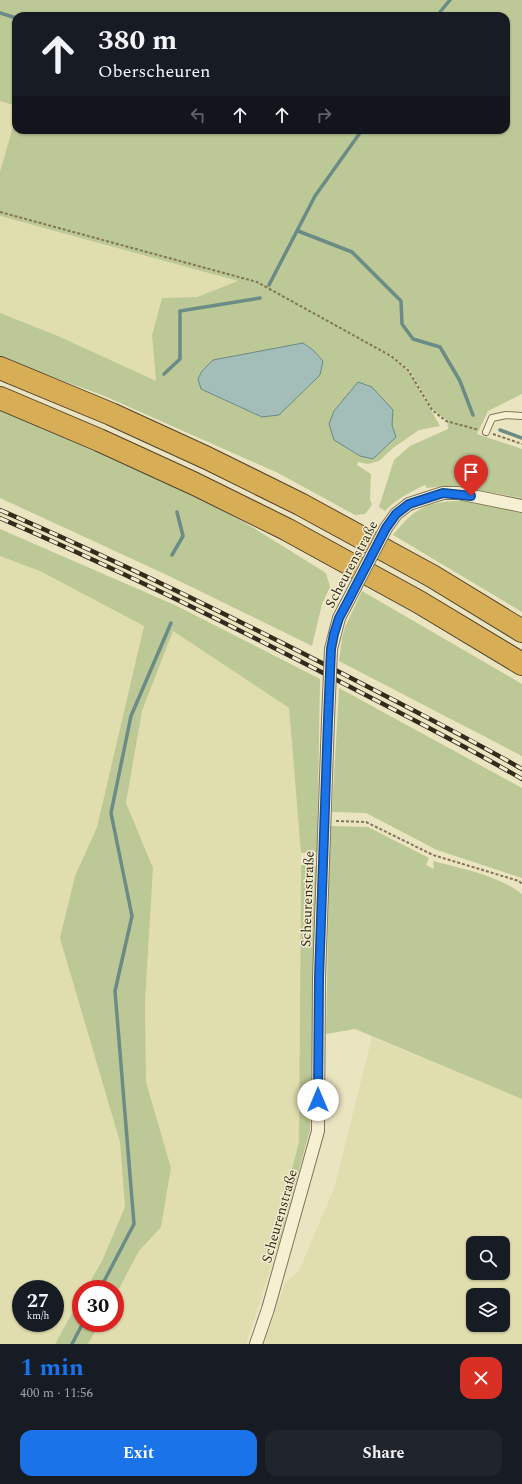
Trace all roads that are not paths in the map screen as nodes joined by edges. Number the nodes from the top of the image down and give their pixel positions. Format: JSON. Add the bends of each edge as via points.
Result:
{"nodes":[{"id":1,"x":0,"y":368,"type":"edge"},
{"id":2,"x":0,"y":398,"type":"edge"},
{"id":3,"x":522,"y":416,"type":"edge"},
{"id":4,"x":486,"y":432,"type":"road end"},
{"id":5,"x":522,"y":506,"type":"edge"},
{"id":6,"x":522,"y":631,"type":"edge"},
{"id":7,"x":522,"y":664,"type":"edge"},
{"id":8,"x":256,"y":1344,"type":"edge"}],
"edges":[{"from":1,"to":6,"type":"highway","via":[[118,417],[300,504],[432,576]]},
{"from":2,"to":7,"type":"highway","via":[[106,443],[286,529],[419,602]]},
{"from":3,"to":4,"type":"lane","via":[[506,415],[492,418]]},
{"from":5,"to":8,"type":"street","name":"Scheurenstraße","bridge":true,"via":[[458,493],[443,493],[409,504],[396,514],[386,528],[339,618],[331,649],[328,720],[319,978],[318,1131]]}]}
